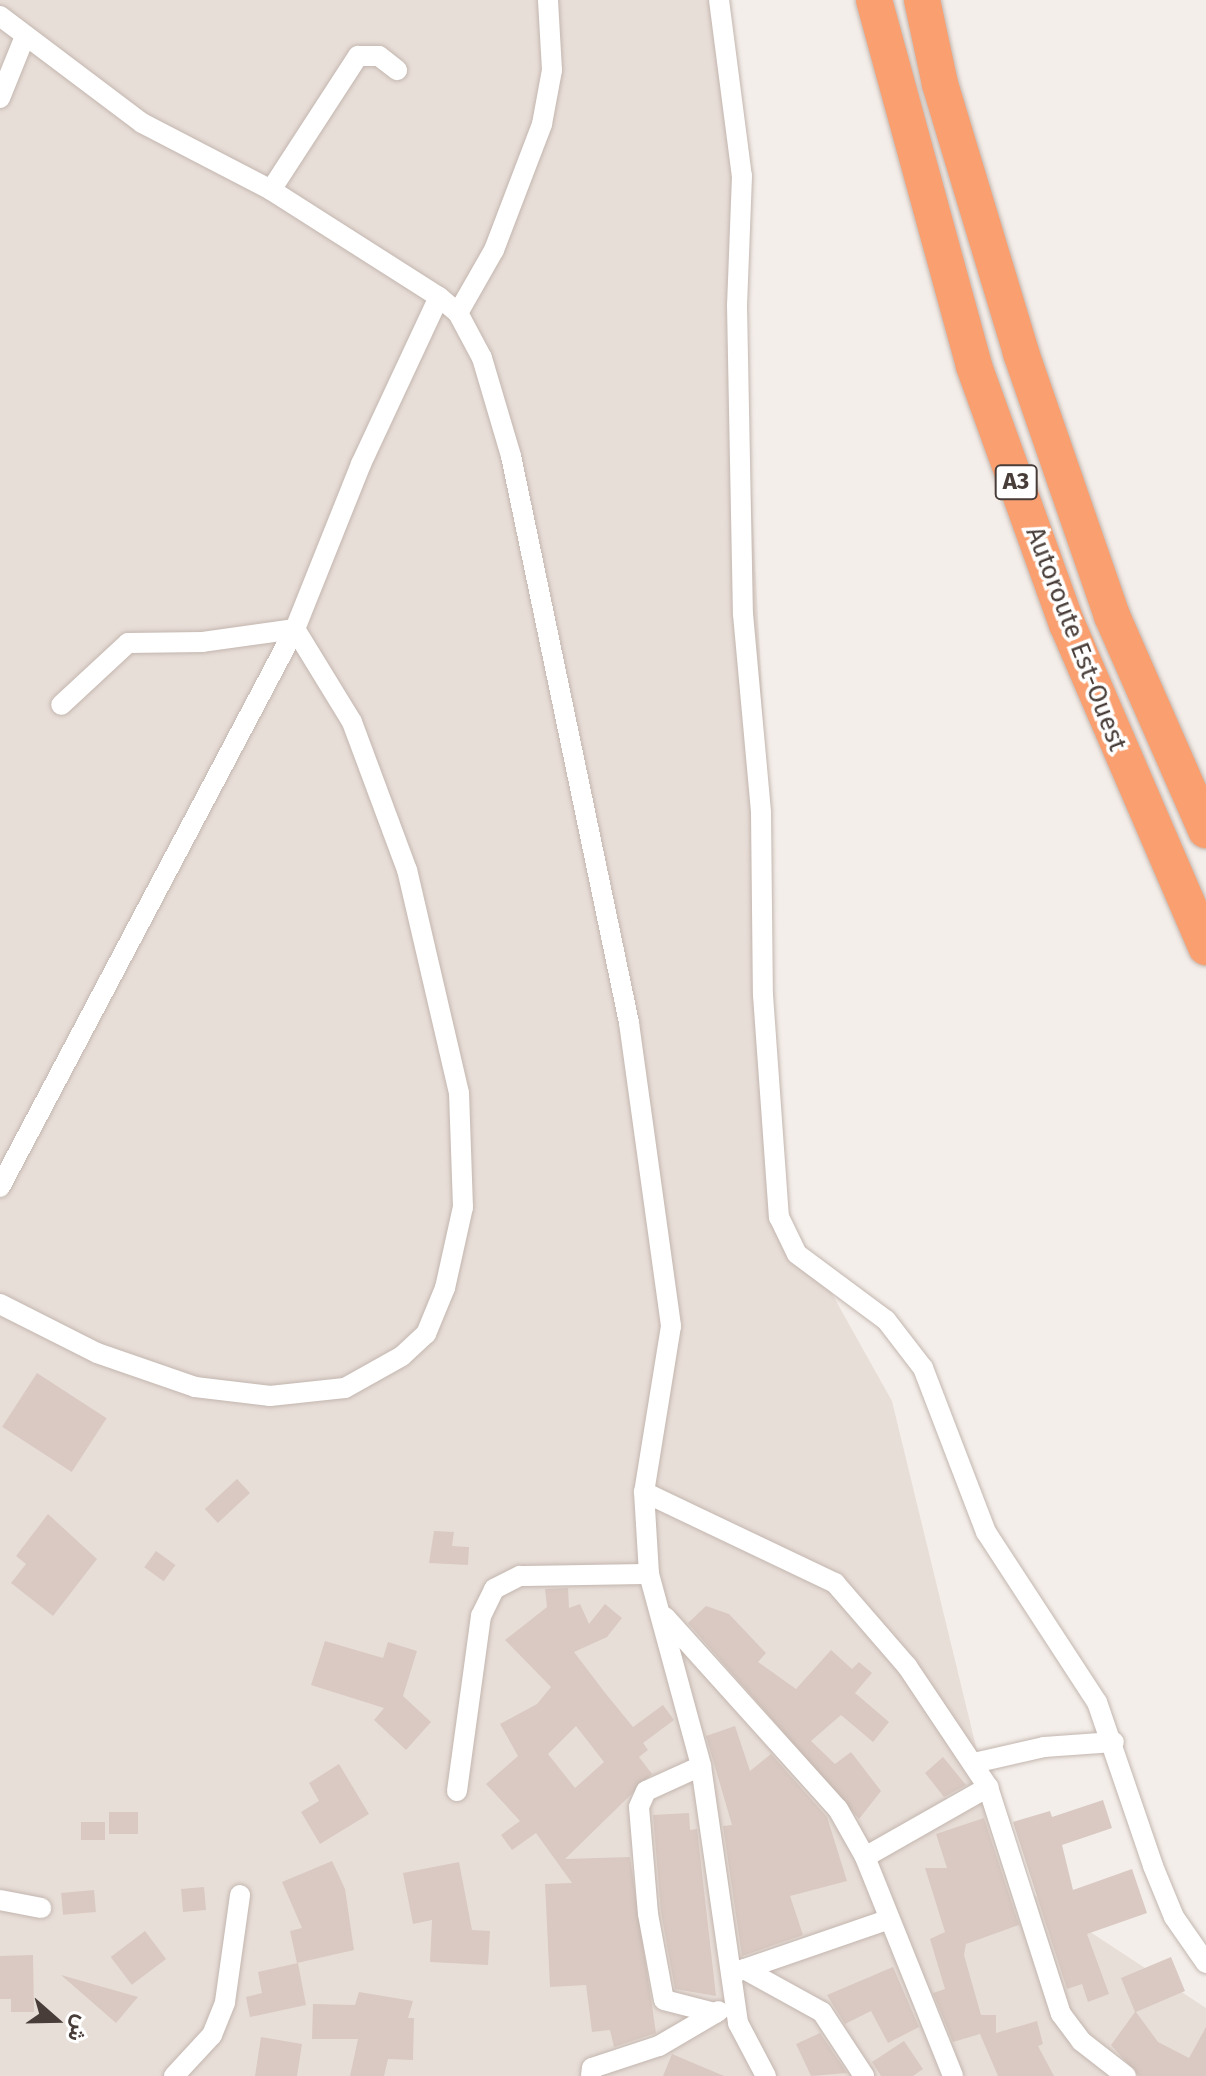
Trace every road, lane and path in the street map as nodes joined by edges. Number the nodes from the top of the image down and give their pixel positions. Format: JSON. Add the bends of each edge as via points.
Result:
{"nodes":[{"id":1,"x":3,"y":0,"type":"edge"},
{"id":2,"x":548,"y":0,"type":"edge"},
{"id":3,"x":719,"y":0,"type":"edge"},
{"id":4,"x":874,"y":0,"type":"edge"},
{"id":5,"x":922,"y":0,"type":"edge"},
{"id":6,"x":0,"y":9,"type":"edge"},
{"id":7,"x":0,"y":16,"type":"edge"},
{"id":8,"x":25,"y":36,"type":"junction"},
{"id":9,"x":397,"y":70,"type":"dead end"},
{"id":10,"x":0,"y":98,"type":"edge"},
{"id":11,"x":271,"y":190,"type":"junction"},
{"id":12,"x":439,"y":297,"type":"junction"},
{"id":13,"x":458,"y":313,"type":"junction"},
{"id":14,"x":295,"y":629,"type":"junction"},
{"id":15,"x":61,"y":705,"type":"dead end"},
{"id":16,"x":1206,"y":830,"type":"edge"},
{"id":17,"x":1206,"y":947,"type":"edge"},
{"id":18,"x":0,"y":1187,"type":"edge"},
{"id":19,"x":0,"y":1304,"type":"edge"},
{"id":20,"x":644,"y":1492,"type":"junction"},
{"id":21,"x":649,"y":1574,"type":"junction"},
{"id":22,"x":659,"y":1610,"type":"junction"},
{"id":23,"x":1114,"y":1742,"type":"junction"},
{"id":24,"x":974,"y":1763,"type":"junction"},
{"id":25,"x":701,"y":1766,"type":"junction"},
{"id":26,"x":988,"y":1787,"type":"junction"},
{"id":27,"x":457,"y":1791,"type":"dead end"},
{"id":28,"x":865,"y":1857,"type":"junction"},
{"id":29,"x":240,"y":1895,"type":"dead end"},
{"id":30,"x":0,"y":1900,"type":"edge"},
{"id":31,"x":41,"y":1908,"type":"dead end"},
{"id":32,"x":887,"y":1920,"type":"junction"},
{"id":33,"x":1206,"y":1963,"type":"edge"},
{"id":34,"x":738,"y":1971,"type":"junction"},
{"id":35,"x":737,"y":2001,"type":"junction"},
{"id":36,"x":715,"y":2013,"type":"junction"},
{"id":37,"x":174,"y":2076,"type":"edge"},
{"id":38,"x":591,"y":2076,"type":"edge"},
{"id":39,"x":766,"y":2076,"type":"edge"},
{"id":40,"x":864,"y":2076,"type":"edge"},
{"id":41,"x":953,"y":2076,"type":"edge"},
{"id":42,"x":1126,"y":2076,"type":"edge"}],
"edges":[{"from":1,"to":6,"type":"street"},
{"from":2,"to":13,"type":"street","via":[[552,70],[542,124],[494,250]]},
{"from":3,"to":23,"type":"street","via":[[742,176],[737,305],[743,614],[761,813],[763,995],[779,1217],[797,1254],[886,1320],[923,1368],[986,1532],[1078,1665]]},
{"from":4,"to":17,"type":"highway","name":"Autoroute Est-Ouest","number":"A3","via":[[974,366],[1073,638]]},
{"from":5,"to":16,"type":"highway","name":"Autoroute Est-Ouest","number":"A3","via":[[940,84],[1026,368],[1112,616]]},
{"from":7,"to":8,"type":"street"},
{"from":8,"to":10,"type":"street"},
{"from":8,"to":11,"type":"street","via":[[142,123]]},
{"from":9,"to":11,"type":"street","via":[[379,56],[358,56]]},
{"from":11,"to":12,"type":"street"},
{"from":12,"to":13,"type":"street"},
{"from":12,"to":14,"type":"street","via":[[361,464]]},
{"from":13,"to":20,"type":"street","via":[[482,358],[511,456],[629,1023],[659,1214],[670,1339]]},
{"from":14,"to":15,"type":"street","via":[[203,642],[128,643]]},
{"from":14,"to":18,"type":"street"},
{"from":14,"to":19,"type":"street","via":[[352,722],[407,870],[459,1093],[463,1207],[426,1334],[402,1356],[345,1388],[270,1396],[195,1387],[97,1353]]},
{"from":20,"to":21,"type":"street"},
{"from":20,"to":24,"type":"street","via":[[835,1583],[907,1666]]},
{"from":21,"to":22,"type":"street"},
{"from":21,"to":27,"type":"street","via":[[520,1576],[494,1589],[481,1616]]},
{"from":22,"to":25,"type":"street"},
{"from":22,"to":28,"type":"street","via":[[838,1809]]},
{"from":23,"to":24,"type":"street","via":[[1044,1747]]},
{"from":23,"to":33,"type":"street","via":[[1131,1809],[1174,1917]]},
{"from":24,"to":26,"type":"street"},
{"from":25,"to":34,"type":"street","via":[[709,1858]]},
{"from":25,"to":36,"type":"street","via":[[646,1791],[639,1807],[648,1914],[664,2000]]},
{"from":26,"to":28,"type":"street"},
{"from":26,"to":42,"type":"street","via":[[1051,1996],[1081,2041]]},
{"from":28,"to":32,"type":"street"},
{"from":29,"to":37,"type":"street","via":[[225,2002],[212,2035]]},
{"from":30,"to":31,"type":"street"},
{"from":32,"to":34,"type":"street"},
{"from":32,"to":41,"type":"street"},
{"from":34,"to":35,"type":"street"},
{"from":34,"to":40,"type":"street","via":[[822,2012]]},
{"from":35,"to":36,"type":"street"},
{"from":35,"to":39,"type":"street","via":[[738,2023]]},
{"from":36,"to":38,"type":"street","via":[[659,2046],[592,2068]]}]}
